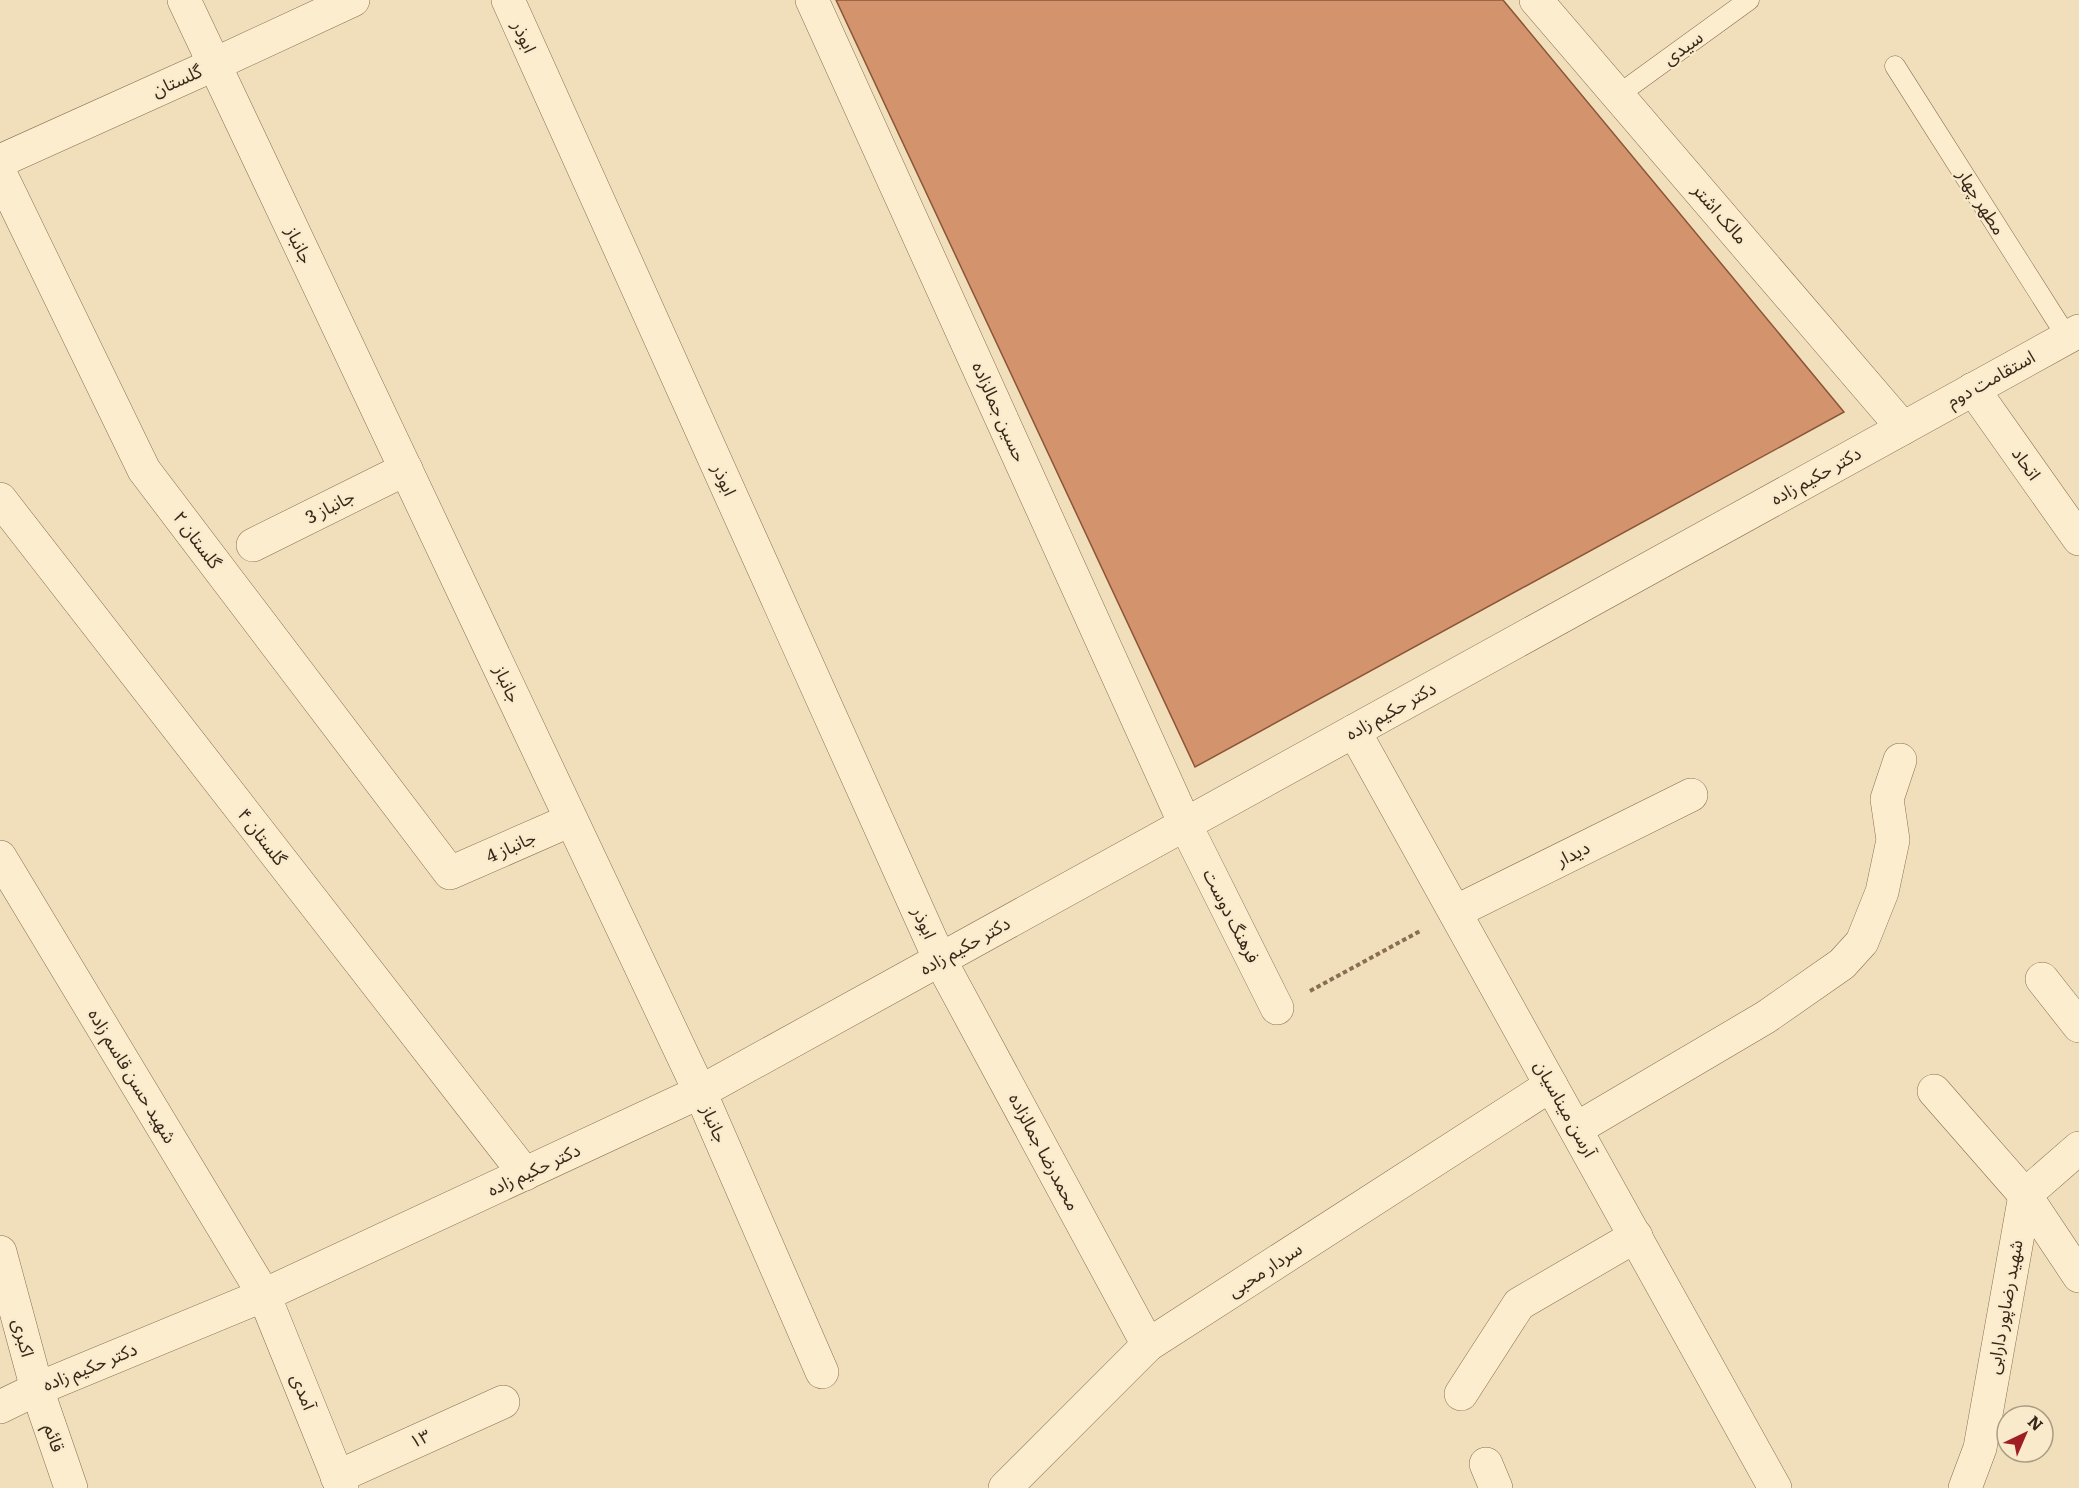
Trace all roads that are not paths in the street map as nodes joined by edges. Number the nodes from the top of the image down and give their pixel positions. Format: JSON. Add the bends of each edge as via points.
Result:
{"nodes":[{"id":1,"x":184,"y":0,"type":"edge"},
{"id":2,"x":353,"y":0,"type":"edge"},
{"id":3,"x":508,"y":0,"type":"edge"},
{"id":4,"x":812,"y":0,"type":"edge"},
{"id":5,"x":1536,"y":0,"type":"edge"},
{"id":6,"x":1749,"y":0,"type":"edge"},
{"id":7,"x":213,"y":65,"type":"junction"},
{"id":8,"x":1895,"y":66,"type":"dead end"},
{"id":9,"x":1618,"y":95,"type":"junction"},
{"id":10,"x":0,"y":161,"type":"edge"},
{"id":11,"x":0,"y":173,"type":"edge"},
{"id":12,"x":2073,"y":334,"type":"edge"},
{"id":13,"x":1973,"y":389,"type":"junction"},
{"id":14,"x":1903,"y":428,"type":"junction"},
{"id":15,"x":406,"y":469,"type":"junction"},
{"id":16,"x":0,"y":499,"type":"edge"},
{"id":17,"x":2079,"y":539,"type":"edge"},
{"id":18,"x":253,"y":545,"type":"dead end"},
{"id":19,"x":1354,"y":731,"type":"junction"},
{"id":20,"x":1900,"y":760,"type":"dead end"},
{"id":21,"x":1691,"y":795,"type":"dead end"},
{"id":22,"x":571,"y":820,"type":"junction"},
{"id":23,"x":1185,"y":824,"type":"junction"},
{"id":24,"x":0,"y":857,"type":"edge"},
{"id":25,"x":450,"y":873,"type":"joint"},
{"id":26,"x":1455,"y":912,"type":"junction"},
{"id":27,"x":940,"y":960,"type":"junction"},
{"id":28,"x":2042,"y":979,"type":"dead end"},
{"id":29,"x":1277,"y":1008,"type":"road end"},
{"id":30,"x":2079,"y":1026,"type":"edge"},
{"id":31,"x":1551,"y":1085,"type":"junction"},
{"id":32,"x":1934,"y":1091,"type":"dead end"},
{"id":33,"x":700,"y":1092,"type":"junction"},
{"id":34,"x":1576,"y":1129,"type":"junction"},
{"id":35,"x":2079,"y":1148,"type":"edge"},
{"id":36,"x":525,"y":1174,"type":"junction"},
{"id":37,"x":2025,"y":1195,"type":"junction"},
{"id":38,"x":1636,"y":1236,"type":"junction"},
{"id":39,"x":0,"y":1252,"type":"edge"},
{"id":40,"x":2079,"y":1276,"type":"edge"},
{"id":41,"x":264,"y":1295,"type":"junction"},
{"id":42,"x":1148,"y":1345,"type":"junction"},
{"id":43,"x":822,"y":1372,"type":"dead end"},
{"id":44,"x":37,"y":1389,"type":"junction"},
{"id":45,"x":1461,"y":1394,"type":"dead end"},
{"id":46,"x":503,"y":1402,"type":"dead end"},
{"id":47,"x":0,"y":1407,"type":"edge"},
{"id":48,"x":340,"y":1483,"type":"edge"},
{"id":49,"x":71,"y":1488,"type":"edge"},
{"id":50,"x":1005,"y":1488,"type":"edge"},
{"id":51,"x":1775,"y":1488,"type":"edge"},
{"id":52,"x":1965,"y":1488,"type":"edge"}],
"edges":[{"from":1,"to":7,"type":"street","name":"جانباز"},
{"from":2,"to":7,"type":"street","name":"گلستان"},
{"from":3,"to":27,"type":"street","name":"ابوذر"},
{"from":4,"to":23,"type":"street","name":"حسین جمالزاده"},
{"from":5,"to":9,"type":"street","name":"مالک اشتر"},
{"from":6,"to":9,"type":"lane","name":"سیدی"},
{"from":7,"to":10,"type":"street","name":"گلستان"},
{"from":7,"to":15,"type":"street","name":"جانباز"},
{"from":8,"to":12,"type":"lane","name":"مطهر چهار"},
{"from":9,"to":14,"type":"street","name":"مالک اشتر"},
{"from":11,"to":25,"type":"street","name":"گلستان ۲","via":[[144,470]]},
{"from":12,"to":13,"type":"street","name":"استقامت دوم"},
{"from":13,"to":14,"type":"street","name":"استقامت دوم"},
{"from":13,"to":17,"type":"street","name":"اتحاد"},
{"from":14,"to":19,"type":"street","name":"دکتر حکیم زاده"},
{"from":15,"to":18,"type":"street","name":"جانباز 3"},
{"from":15,"to":22,"type":"street","name":"جانباز"},
{"from":16,"to":36,"type":"street","name":"گلستان ۴"},
{"from":19,"to":23,"type":"street","name":"دکتر حکیم زاده"},
{"from":19,"to":26,"type":"street","name":"آرسن میناسیان"},
{"from":20,"to":34,"type":"street","via":[[1887,799],[1893,840],[1882,892],[1862,942],[1842,964],[1766,1017]]},
{"from":21,"to":26,"type":"street","name":"دیدار"},
{"from":22,"to":25,"type":"street","name":"جانباز 4"},
{"from":22,"to":33,"type":"street","name":"جانباز"},
{"from":23,"to":27,"type":"street","name":"دکتر حکیم زاده"},
{"from":23,"to":29,"type":"street","name":"فرهنگ دوست"},
{"from":24,"to":41,"type":"street","name":"شهید حسن قاسم زاده"},
{"from":26,"to":31,"type":"street","name":"آرسن میناسیان"},
{"from":27,"to":33,"type":"street","name":"دکتر حکیم زاده"},
{"from":27,"to":42,"type":"street","name":"محمدرضا جمالزاده"},
{"from":28,"to":30,"type":"street"},
{"from":31,"to":34,"type":"street","name":"آرسن میناسیان"},
{"from":31,"to":42,"type":"street","name":"سردار محبی"},
{"from":32,"to":37,"type":"street"},
{"from":33,"to":36,"type":"street","name":"دکتر حکیم زاده"},
{"from":33,"to":43,"type":"street","name":"جانباز"},
{"from":34,"to":38,"type":"street","name":"آرسن میناسیان"},
{"from":35,"to":37,"type":"street"},
{"from":36,"to":41,"type":"street","name":"دکتر حکیم زاده"},
{"from":37,"to":40,"type":"street"},
{"from":37,"to":52,"type":"street","name":"شهید رضاپور دارابی","via":[[1980,1448]]},
{"from":38,"to":45,"type":"street","via":[[1519,1304]]},
{"from":38,"to":51,"type":"street","name":"آرسن میناسیان"},
{"from":39,"to":44,"type":"street","name":"اکبری"},
{"from":41,"to":44,"type":"street","name":"دکتر حکیم زاده"},
{"from":41,"to":48,"type":"street","name":"آمدی"},
{"from":42,"to":50,"type":"street","name":"سردار محبی"},
{"from":44,"to":47,"type":"street","name":"دکتر حکیم زاده"},
{"from":44,"to":49,"type":"street","name":"قائم"},
{"from":46,"to":48,"type":"street","name":"۱۳"}]}
